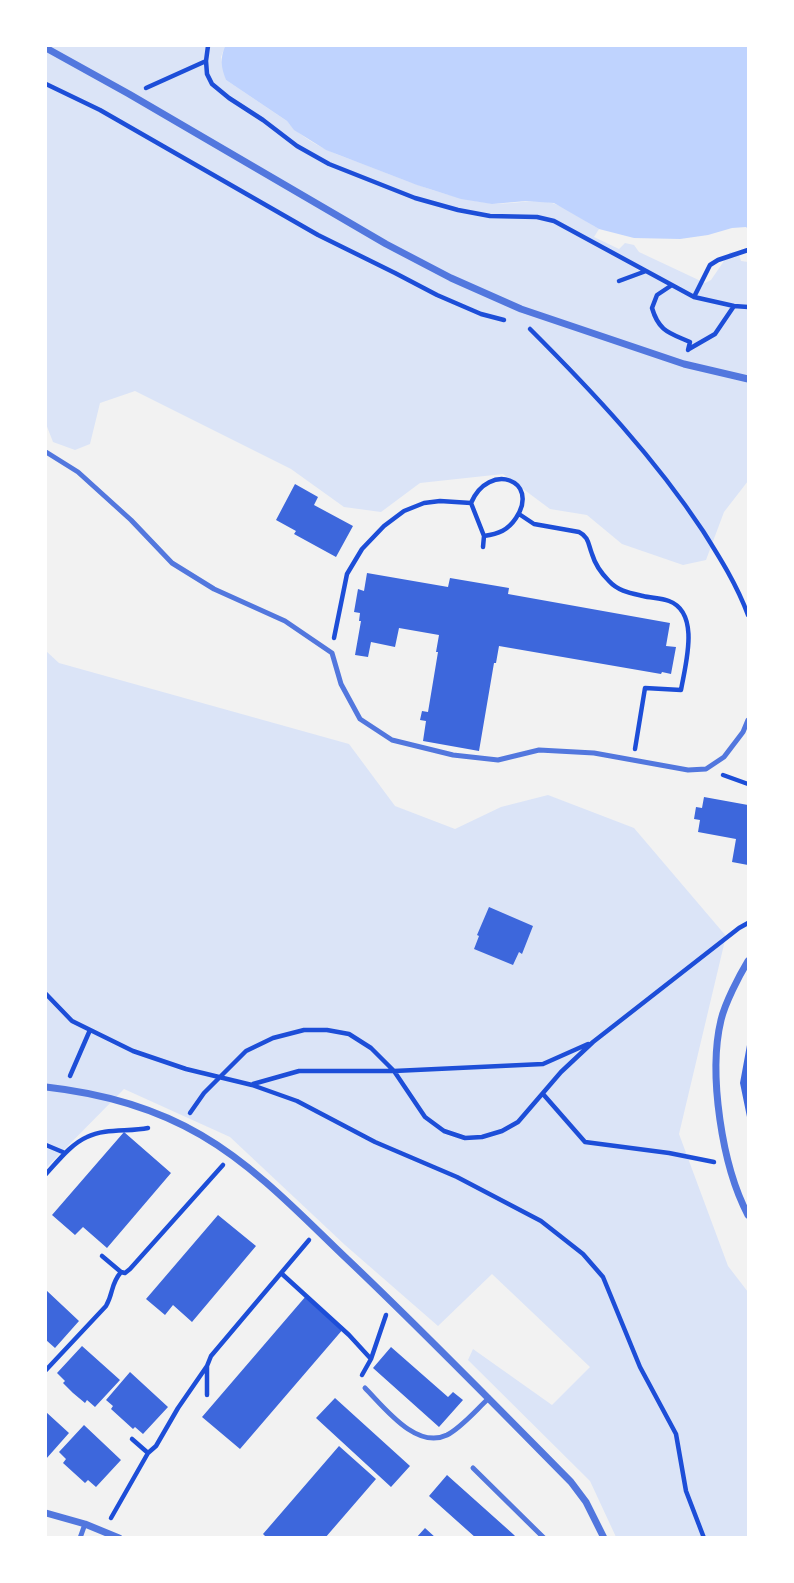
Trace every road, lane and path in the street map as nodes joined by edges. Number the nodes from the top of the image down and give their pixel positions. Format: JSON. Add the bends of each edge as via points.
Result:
{"nodes":[{"id":1,"x":208,"y":46,"type":"edge"},
{"id":2,"x":46,"y":48,"type":"edge"},
{"id":3,"x":206,"y":61,"type":"junction"},
{"id":4,"x":140,"y":90,"type":"dead end"},
{"id":5,"x":104,"y":104,"type":"dead end"},
{"id":6,"x":97,"y":108,"type":"dead end"},
{"id":7,"x":748,"y":250,"type":"edge"},
{"id":8,"x":646,"y":271,"type":"junction"},
{"id":9,"x":619,"y":281,"type":"dead end"},
{"id":10,"x":672,"y":285,"type":"junction"},
{"id":11,"x":694,"y":297,"type":"junction"},
{"id":12,"x":734,"y":306,"type":"junction"},
{"id":13,"x":748,"y":307,"type":"edge"},
{"id":14,"x":521,"y":309,"type":"junction"},
{"id":15,"x":748,"y":379,"type":"edge"},
{"id":16,"x":46,"y":452,"type":"edge"},
{"id":17,"x":471,"y":503,"type":"junction"},
{"id":18,"x":519,"y":514,"type":"junction"},
{"id":19,"x":484,"y":536,"type":"junction"},
{"id":20,"x":483,"y":547,"type":"dead end"},
{"id":21,"x":748,"y":615,"type":"edge"},
{"id":22,"x":331,"y":653,"type":"junction"},
{"id":23,"x":748,"y":720,"type":"edge"},
{"id":24,"x":633,"y":760,"type":"junction"},
{"id":25,"x":706,"y":769,"type":"junction"},
{"id":26,"x":748,"y":784,"type":"edge"},
{"id":27,"x":748,"y":923,"type":"edge"},
{"id":28,"x":748,"y":961,"type":"edge"},
{"id":29,"x":46,"y":994,"type":"edge"},
{"id":30,"x":90,"y":1030,"type":"junction"},
{"id":31,"x":593,"y":1042,"type":"junction"},
{"id":32,"x":394,"y":1071,"type":"junction"},
{"id":33,"x":219,"y":1077,"type":"junction"},
{"id":34,"x":253,"y":1085,"type":"junction"},
{"id":35,"x":46,"y":1087,"type":"edge"},
{"id":36,"x":64,"y":1089,"type":"junction"},
{"id":37,"x":543,"y":1094,"type":"junction"},
{"id":38,"x":179,"y":1124,"type":"junction"},
{"id":39,"x":46,"y":1145,"type":"edge"},
{"id":40,"x":65,"y":1153,"type":"junction"},
{"id":41,"x":232,"y":1155,"type":"junction"},
{"id":42,"x":729,"y":1165,"type":"junction"},
{"id":43,"x":46,"y":1174,"type":"edge"},
{"id":44,"x":748,"y":1215,"type":"edge"},
{"id":45,"x":317,"y":1230,"type":"junction"},
{"id":46,"x":103,"y":1256,"type":"dead end"},
{"id":47,"x":121,"y":1272,"type":"junction"},
{"id":48,"x":281,"y":1273,"type":"junction"},
{"id":49,"x":390,"y":1300,"type":"junction"},
{"id":50,"x":371,"y":1359,"type":"junction"},
{"id":51,"x":207,"y":1366,"type":"junction"},
{"id":52,"x":46,"y":1370,"type":"edge"},
{"id":53,"x":365,"y":1388,"type":"joint"},
{"id":54,"x":207,"y":1395,"type":"dead end"},
{"id":55,"x":489,"y":1398,"type":"junction"},
{"id":56,"x":132,"y":1439,"type":"dead end"},
{"id":57,"x":148,"y":1453,"type":"junction"},
{"id":58,"x":472,"y":1468,"type":"dead end"},
{"id":59,"x":46,"y":1513,"type":"edge"},
{"id":60,"x":85,"y":1524,"type":"junction"},
{"id":61,"x":104,"y":1531,"type":"junction"},
{"id":62,"x":80,"y":1538,"type":"edge"},
{"id":63,"x":120,"y":1538,"type":"edge"},
{"id":64,"x":544,"y":1538,"type":"edge"},
{"id":65,"x":604,"y":1538,"type":"edge"},
{"id":66,"x":704,"y":1538,"type":"edge"}],
"edges":[{"from":1,"to":3,"type":"path"},
{"from":2,"to":14,"type":"street","via":[[386,244]]},
{"from":3,"to":4,"type":"path"},
{"from":3,"to":8,"type":"path","via":[[212,84],[328,164],[458,210],[554,221]]},
{"from":5,"to":6,"type":"path"},
{"from":7,"to":11,"type":"path","via":[[713,262]]},
{"from":8,"to":9,"type":"path"},
{"from":8,"to":10,"type":"path"},
{"from":10,"to":11,"type":"path"},
{"from":10,"to":12,"type":"path","via":[[657,295],[653,313],[663,330],[690,342],[688,350],[715,334]]},
{"from":11,"to":12,"type":"path"},
{"from":12,"to":13,"type":"path"},
{"from":14,"to":15,"type":"street","via":[[684,364]]},
{"from":14,"to":21,"type":"path","via":[[528,327],[678,493],[721,559]]},
{"from":16,"to":22,"type":"lane","via":[[78,472],[172,563],[214,589],[285,621]]},
{"from":17,"to":18,"type":"path","via":[[475,492],[486,484],[509,479],[524,498]]},
{"from":17,"to":19,"type":"path"},
{"from":17,"to":22,"type":"path","via":[[440,501],[404,511],[362,549],[347,574]]},
{"from":18,"to":19,"type":"path","via":[[499,534]]},
{"from":18,"to":24,"type":"path","via":[[534,524],[585,535],[611,584],[625,592],[671,601],[687,622],[689,642],[681,690],[645,688]]},
{"from":19,"to":20,"type":"path"},
{"from":22,"to":24,"type":"lane","via":[[360,719],[392,740],[498,760],[539,750]]},
{"from":23,"to":25,"type":"lane","via":[[724,757]]},
{"from":24,"to":25,"type":"lane","via":[[688,771]]},
{"from":25,"to":26,"type":"path"},
{"from":27,"to":31,"type":"path"},
{"from":28,"to":42,"type":"street","via":[[721,1018],[716,1054]]},
{"from":29,"to":30,"type":"path","via":[[72,1021]]},
{"from":30,"to":33,"type":"path","via":[[133,1051]]},
{"from":30,"to":36,"type":"path"},
{"from":31,"to":32,"type":"path","via":[[543,1064]]},
{"from":31,"to":37,"type":"path"},
{"from":32,"to":33,"type":"path","via":[[349,1034],[304,1030],[246,1051]]},
{"from":32,"to":34,"type":"path","via":[[299,1071]]},
{"from":32,"to":37,"type":"path","via":[[425,1117],[444,1131],[465,1138],[502,1131],[518,1122]]},
{"from":33,"to":34,"type":"path"},
{"from":33,"to":38,"type":"path"},
{"from":34,"to":66,"type":"path","via":[[297,1101],[375,1142],[457,1177],[541,1221],[583,1254],[603,1277],[640,1367],[676,1434],[686,1491]]},
{"from":35,"to":36,"type":"street"},
{"from":36,"to":38,"type":"street","via":[[115,1099]]},
{"from":37,"to":42,"type":"path","via":[[585,1142]]},
{"from":38,"to":40,"type":"path","via":[[88,1136]]},
{"from":38,"to":41,"type":"street"},
{"from":39,"to":40,"type":"path"},
{"from":40,"to":43,"type":"path"},
{"from":41,"to":45,"type":"street"},
{"from":41,"to":47,"type":"path","via":[[130,1269]]},
{"from":42,"to":44,"type":"street"},
{"from":45,"to":48,"type":"path"},
{"from":45,"to":49,"type":"street"},
{"from":46,"to":47,"type":"path"},
{"from":47,"to":52,"type":"path","via":[[112,1283],[106,1306]]},
{"from":48,"to":50,"type":"path"},
{"from":48,"to":51,"type":"path"},
{"from":49,"to":50,"type":"path"},
{"from":49,"to":55,"type":"street"},
{"from":50,"to":53,"type":"path","via":[[361,1376]]},
{"from":51,"to":54,"type":"path"},
{"from":51,"to":57,"type":"path"},
{"from":53,"to":55,"type":"lane","via":[[406,1428],[422,1437],[444,1436]]},
{"from":55,"to":65,"type":"street","via":[[571,1482]]},
{"from":56,"to":57,"type":"path"},
{"from":57,"to":61,"type":"path"},
{"from":58,"to":64,"type":"lane"},
{"from":59,"to":60,"type":"street"},
{"from":60,"to":61,"type":"street"},
{"from":60,"to":62,"type":"lane"},
{"from":61,"to":63,"type":"street"}]}
